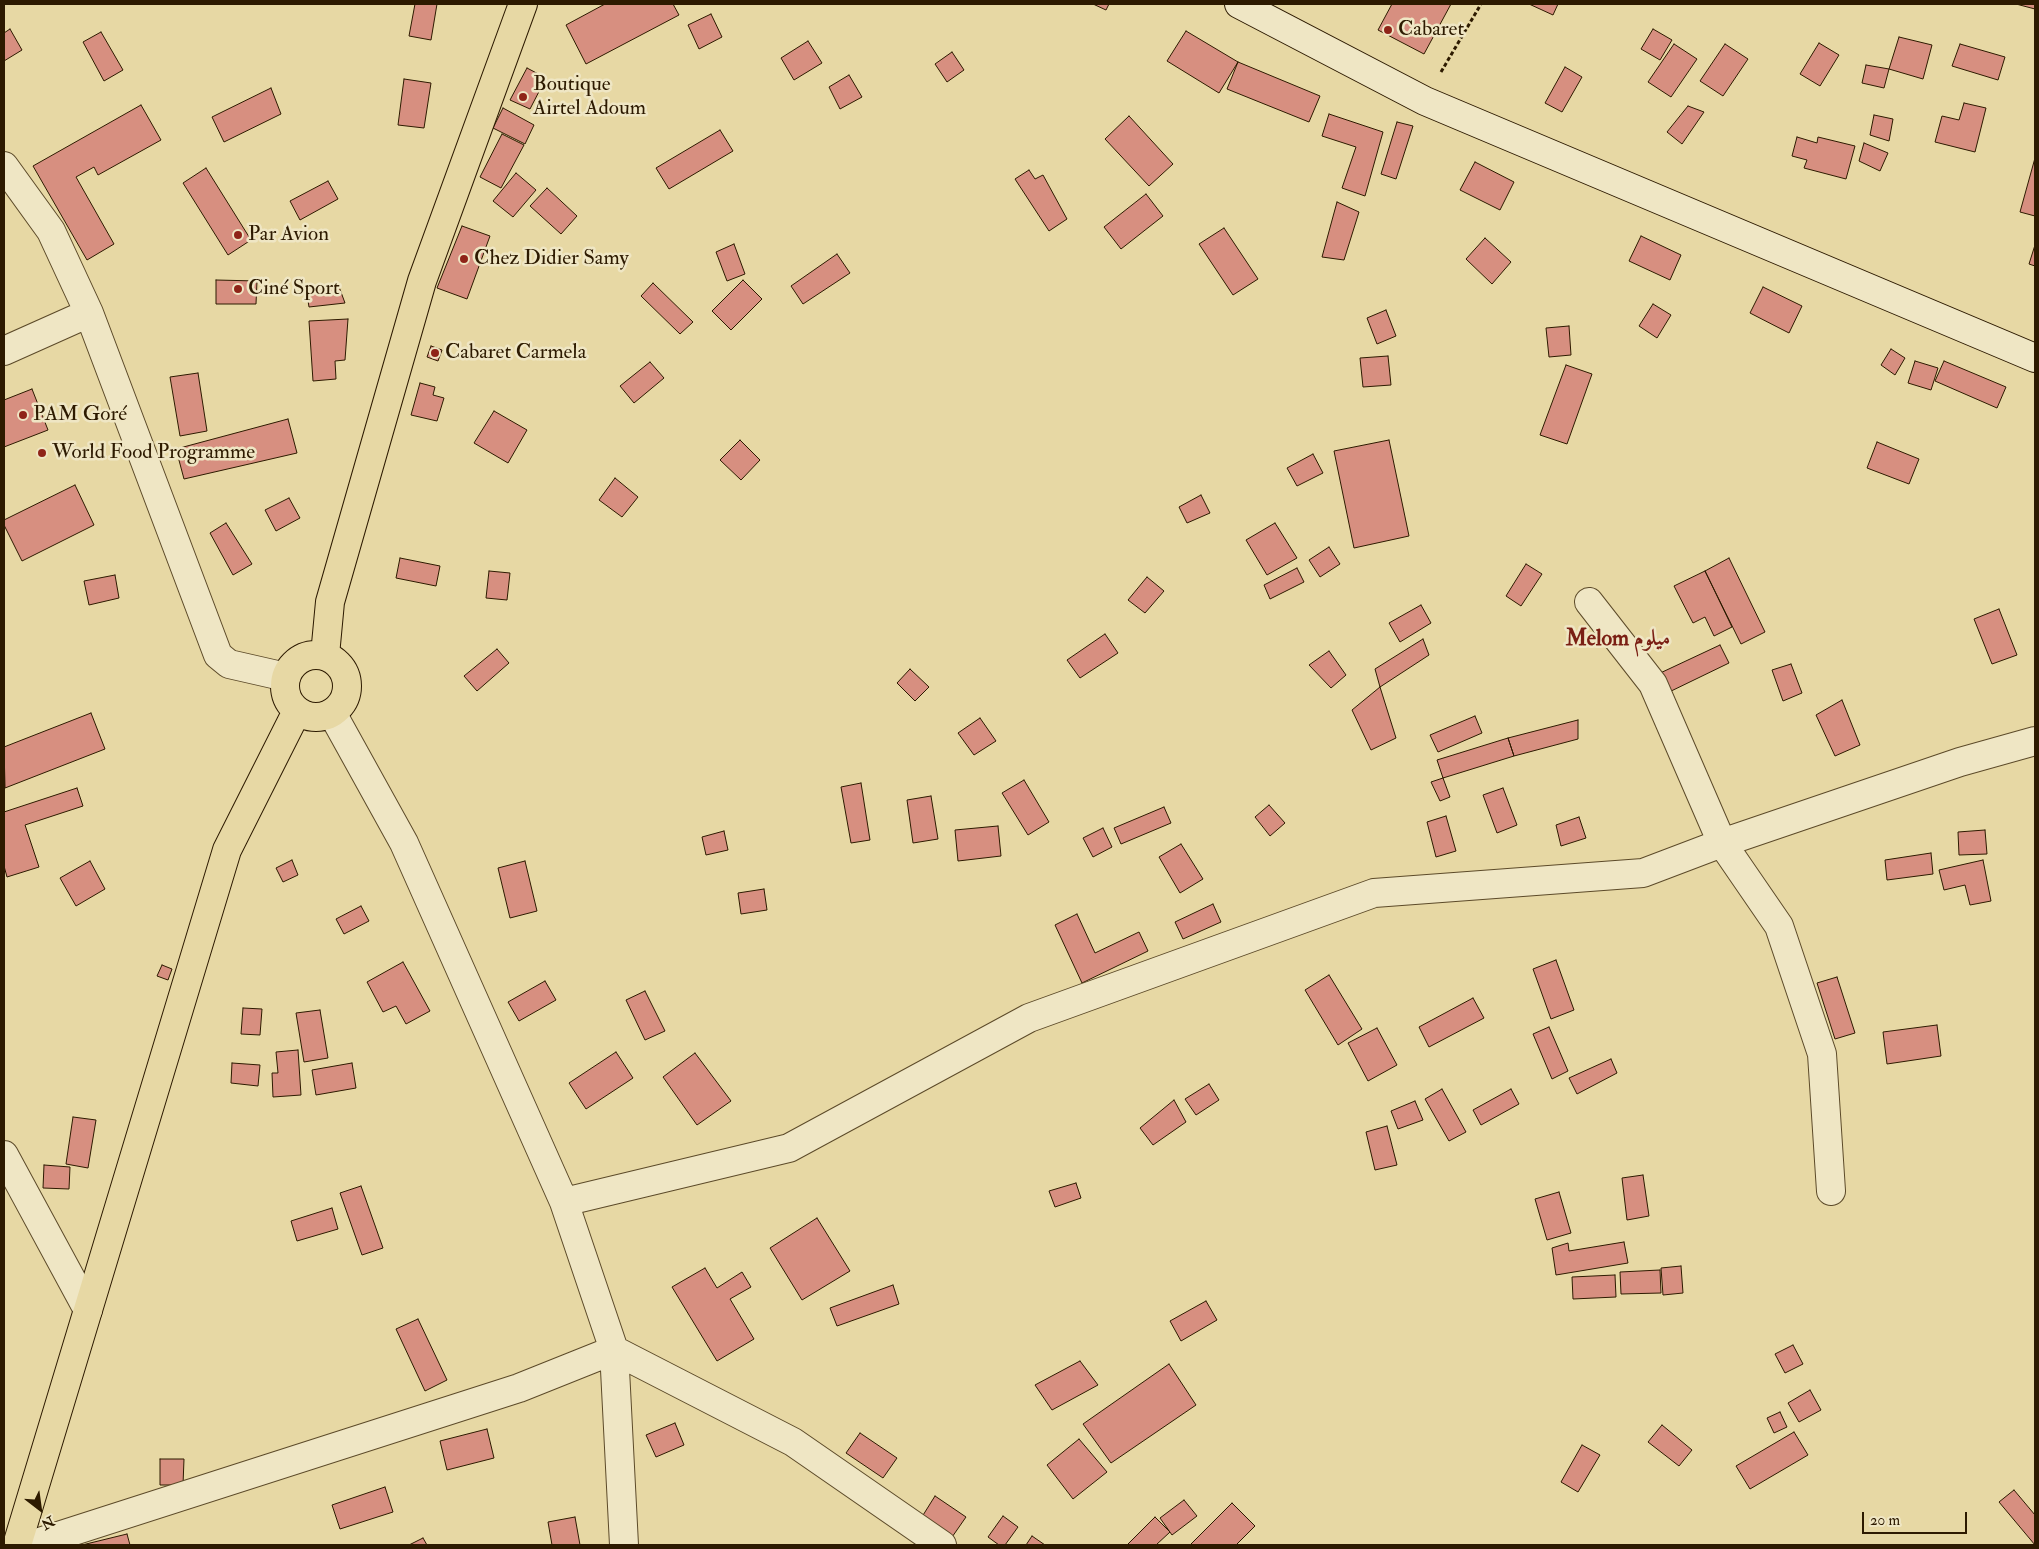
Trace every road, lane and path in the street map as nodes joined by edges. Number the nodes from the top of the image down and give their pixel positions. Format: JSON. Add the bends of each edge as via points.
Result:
{"nodes":[{"id":1,"x":524,"y":4,"type":"edge"},
{"id":2,"x":1239,"y":4,"type":"edge"},
{"id":3,"x":1481,"y":4,"type":"edge"},
{"id":4,"x":1424,"y":101,"type":"junction"},
{"id":5,"x":4,"y":166,"type":"edge"},
{"id":6,"x":88,"y":313,"type":"junction"},
{"id":7,"x":4,"y":351,"type":"edge"},
{"id":8,"x":2035,"y":358,"type":"edge"},
{"id":9,"x":1589,"y":602,"type":"dead end"},
{"id":10,"x":325,"y":655,"type":"junction"},
{"id":11,"x":286,"y":677,"type":"junction"},
{"id":12,"x":297,"y":711,"type":"junction"},
{"id":13,"x":332,"y":713,"type":"junction"},
{"id":14,"x":2035,"y":741,"type":"edge"},
{"id":15,"x":1722,"y":843,"type":"junction"},
{"id":16,"x":4,"y":1155,"type":"edge"},
{"id":17,"x":1832,"y":1191,"type":"dead end"},
{"id":18,"x":564,"y":1202,"type":"junction"},
{"id":19,"x":88,"y":1310,"type":"junction"},
{"id":20,"x":614,"y":1350,"type":"junction"},
{"id":21,"x":17,"y":1545,"type":"edge"},
{"id":22,"x":30,"y":1545,"type":"edge"},
{"id":23,"x":624,"y":1545,"type":"edge"},
{"id":24,"x":942,"y":1545,"type":"edge"}],
"edges":[{"from":1,"to":10,"type":"main road","via":[[422,281],[330,602]]},
{"from":2,"to":4,"type":"street"},
{"from":3,"to":4,"type":"path"},
{"from":4,"to":8,"type":"street"},
{"from":5,"to":6,"type":"street","via":[[51,231]]},
{"from":6,"to":7,"type":"street"},
{"from":6,"to":11,"type":"street","via":[[218,655],[229,664]]},
{"from":9,"to":15,"type":"street","via":[[1653,684]]},
{"from":10,"to":11,"type":"main road","via":[[301,658]]},
{"from":10,"to":13,"type":"main road","via":[[344,670],[348,682],[347,694]]},
{"from":11,"to":12,"type":"main road","via":[[285,690]]},
{"from":12,"to":13,"type":"main road","via":[[320,717]]},
{"from":12,"to":19,"type":"main road","via":[[227,850]]},
{"from":13,"to":18,"type":"street","via":[[404,842]]},
{"from":14,"to":15,"type":"street","via":[[1960,762]]},
{"from":15,"to":17,"type":"street","via":[[1779,926],[1822,1054]]},
{"from":15,"to":18,"type":"street","via":[[1643,873],[1374,893],[1029,1018],[789,1148]]},
{"from":16,"to":19,"type":"street"},
{"from":18,"to":20,"type":"street"},
{"from":19,"to":21,"type":"main road"},
{"from":20,"to":22,"type":"street","via":[[519,1388]]},
{"from":20,"to":23,"type":"street"},
{"from":20,"to":24,"type":"street","via":[[793,1442]]}]}
